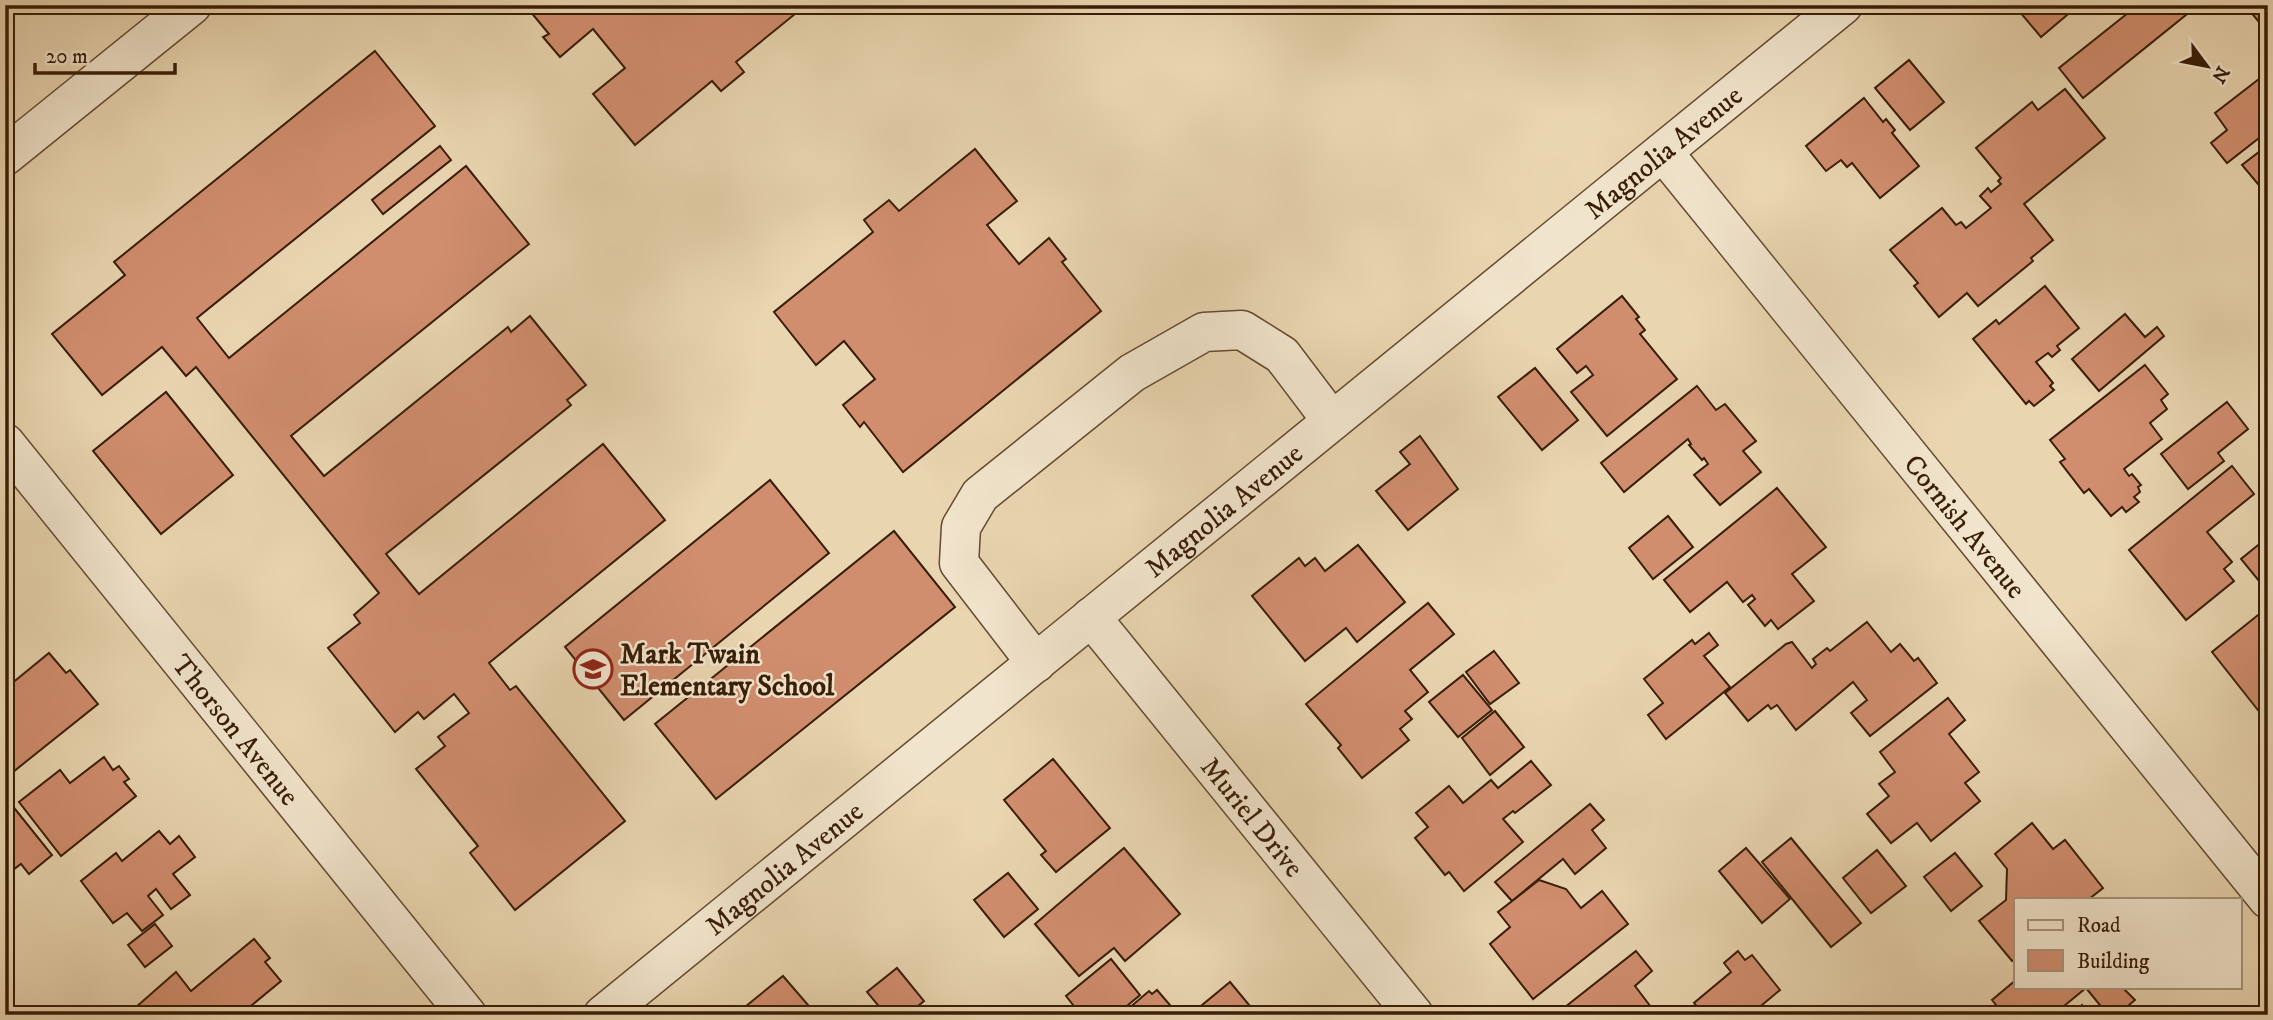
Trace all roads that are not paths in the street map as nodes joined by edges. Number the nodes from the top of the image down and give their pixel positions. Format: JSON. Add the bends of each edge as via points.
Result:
{"nodes":[{"id":1,"x":192,"y":5,"type":"edge"},
{"id":2,"x":1843,"y":5,"type":"edge"},
{"id":3,"x":1664,"y":152,"type":"junction"},
{"id":4,"x":5,"y":156,"type":"edge"},
{"id":5,"x":1332,"y":421,"type":"junction"},
{"id":6,"x":5,"y":443,"type":"edge"},
{"id":7,"x":1091,"y":617,"type":"junction"},
{"id":8,"x":1036,"y":663,"type":"junction"},
{"id":9,"x":2268,"y":899,"type":"edge"},
{"id":10,"x":467,"y":1015,"type":"edge"},
{"id":11,"x":603,"y":1015,"type":"edge"},
{"id":12,"x":1414,"y":1015,"type":"edge"}],
"edges":[{"from":1,"to":4,"type":"street"},
{"from":2,"to":3,"type":"street","name":"Magnolia Avenue"},
{"from":3,"to":5,"type":"street","name":"Magnolia Avenue"},
{"from":3,"to":9,"type":"street","name":"Cornish Avenue"},
{"from":5,"to":7,"type":"street","name":"Magnolia Avenue"},
{"from":5,"to":8,"type":"street","via":[[1282,355],[1242,330],[1204,332],[1132,373],[980,495],[961,527],[958,563]]},
{"from":6,"to":10,"type":"street","name":"Thorson Avenue"},
{"from":7,"to":8,"type":"street","name":"Magnolia Avenue"},
{"from":7,"to":12,"type":"street","name":"Muriel Drive"},
{"from":8,"to":11,"type":"street","name":"Magnolia Avenue"}]}
